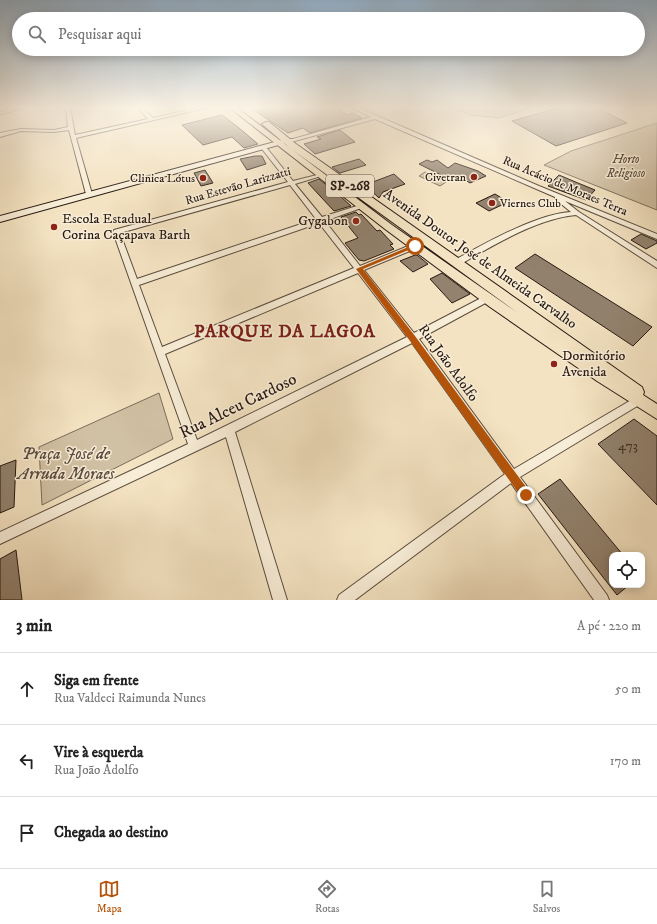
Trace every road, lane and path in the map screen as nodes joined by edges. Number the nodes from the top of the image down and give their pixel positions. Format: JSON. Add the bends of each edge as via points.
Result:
{"nodes":[{"id":1,"x":79,"y":136,"type":"edge"},
{"id":2,"x":274,"y":136,"type":"edge"},
{"id":3,"x":276,"y":136,"type":"edge"},
{"id":4,"x":309,"y":136,"type":"edge"},
{"id":5,"x":420,"y":136,"type":"edge"},
{"id":6,"x":74,"y":137,"type":"joint"},
{"id":7,"x":284,"y":143,"type":"junction"},
{"id":8,"x":264,"y":148,"type":"junction"},
{"id":9,"x":319,"y":175,"type":"junction"},
{"id":10,"x":291,"y":183,"type":"junction"},
{"id":11,"x":547,"y":191,"type":"junction"},
{"id":12,"x":90,"y":194,"type":"junction"},
{"id":13,"x":362,"y":206,"type":"junction"},
{"id":14,"x":584,"y":206,"type":"junction"},
{"id":15,"x":577,"y":213,"type":"junction"},
{"id":16,"x":0,"y":219,"type":"edge"},
{"id":17,"x":320,"y":220,"type":"junction"},
{"id":18,"x":657,"y":237,"type":"edge"},
{"id":19,"x":415,"y":246,"type":"junction"},
{"id":20,"x":459,"y":265,"type":"junction"},
{"id":21,"x":657,"y":265,"type":"edge"},
{"id":22,"x":359,"y":269,"type":"junction"},
{"id":23,"x":135,"y":283,"type":"junction"},
{"id":24,"x":488,"y":298,"type":"junction"},
{"id":25,"x":413,"y":338,"type":"junction"},
{"id":26,"x":159,"y":352,"type":"junction"},
{"id":27,"x":641,"y":398,"type":"junction"},
{"id":28,"x":657,"y":408,"type":"edge"},
{"id":29,"x":657,"y":412,"type":"edge"},
{"id":30,"x":229,"y":430,"type":"junction"},
{"id":31,"x":194,"y":447,"type":"junction"},
{"id":32,"x":512,"y":476,"type":"junction"},
{"id":33,"x":0,"y":538,"type":"edge"},
{"id":34,"x":280,"y":600,"type":"edge"},
{"id":35,"x":344,"y":600,"type":"edge"},
{"id":36,"x":602,"y":600,"type":"edge"}],
"edges":[{"from":1,"to":6,"type":"street"},
{"from":2,"to":7,"type":"main road","name":"Avenida Doutor José de Almeida Carvalho","number":"SP-268"},
{"from":3,"to":7,"type":"main road","name":"Avenida Doutor José de Almeida Carvalho","number":"SP-268"},
{"from":4,"to":7,"type":"street"},
{"from":5,"to":11,"type":"street","name":"Rua Acácio de Moraes Terra"},
{"from":6,"to":12,"type":"street"},
{"from":7,"to":8,"type":"street"},
{"from":7,"to":9,"type":"main road","name":"Avenida Doutor José de Almeida Carvalho","number":"SP-268"},
{"from":7,"to":20,"type":"main road","name":"Avenida Doutor José de Almeida Carvalho","number":"SP-268"},
{"from":8,"to":10,"type":"street","name":"Rua João Adolfo"},
{"from":8,"to":12,"type":"street"},
{"from":9,"to":10,"type":"street","name":"Rua Estevão Larizzatti"},
{"from":9,"to":13,"type":"main road","name":"Avenida Doutor José de Almeida Carvalho","number":"SP-268"},
{"from":10,"to":17,"type":"street","name":"Rua João Adolfo"},
{"from":10,"to":23,"type":"street","name":"Rua Estevão Larizzatti","via":[[116,232]]},
{"from":11,"to":14,"type":"street","name":"Rua Acácio de Moraes Terra"},
{"from":11,"to":15,"type":"street"},
{"from":12,"to":16,"type":"street"},
{"from":13,"to":17,"type":"street"},
{"from":13,"to":19,"type":"main road","name":"Avenida Doutor José de Almeida Carvalho","number":"SP-268"},
{"from":14,"to":15,"type":"street"},
{"from":14,"to":18,"type":"street","name":"Rua Acácio de Moraes Terra"},
{"from":15,"to":20,"type":"street","via":[[566,213],[539,222]]},
{"from":15,"to":21,"type":"street"},
{"from":17,"to":22,"type":"street","name":"Rua João Adolfo"},
{"from":17,"to":23,"type":"street"},
{"from":19,"to":22,"type":"street"},
{"from":19,"to":24,"type":"main road","name":"Avenida Doutor José de Almeida Carvalho","number":"SP-268"},
{"from":20,"to":27,"type":"main road","name":"Avenida Doutor José de Almeida Carvalho","number":"SP-268"},
{"from":22,"to":25,"type":"street","name":"Rua João Adolfo"},
{"from":22,"to":26,"type":"street"},
{"from":23,"to":26,"type":"street"},
{"from":24,"to":25,"type":"street","name":"Rua Alceu Cardoso"},
{"from":24,"to":27,"type":"main road","name":"Avenida Doutor José de Almeida Carvalho","number":"SP-268"},
{"from":25,"to":30,"type":"street","name":"Rua Alceu Cardoso"},
{"from":25,"to":32,"type":"street","name":"Rua João Adolfo"},
{"from":26,"to":31,"type":"street"},
{"from":27,"to":28,"type":"main road","name":"Avenida Doutor José de Almeida Carvalho","number":"SP-268"},
{"from":27,"to":29,"type":"main road","name":"Avenida Doutor José de Almeida Carvalho","number":"SP-268"},
{"from":27,"to":32,"type":"street"},
{"from":30,"to":31,"type":"street","name":"Rua Alceu Cardoso"},
{"from":30,"to":34,"type":"street"},
{"from":31,"to":33,"type":"street","name":"Rua Alceu Cardoso"},
{"from":32,"to":35,"type":"street"},
{"from":32,"to":36,"type":"street","name":"Rua João Adolfo"}]}
